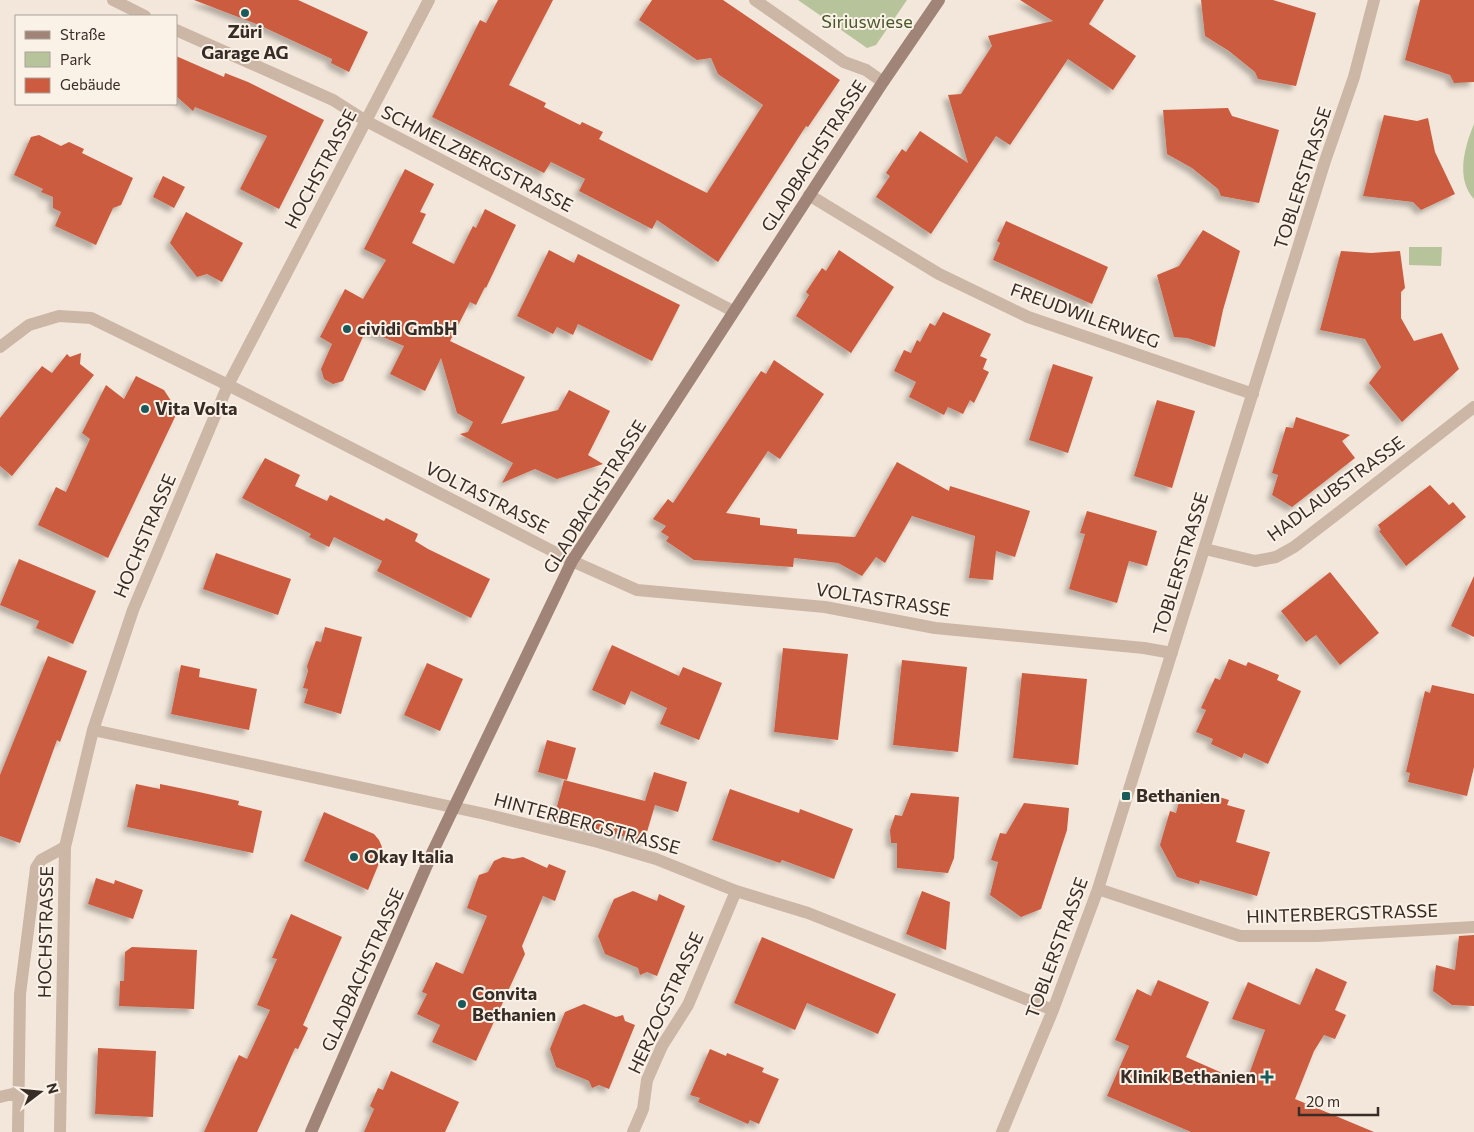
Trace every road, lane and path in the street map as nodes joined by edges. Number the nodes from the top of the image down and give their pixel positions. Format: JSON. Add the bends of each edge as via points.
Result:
{"nodes":[{"id":1,"x":113,"y":0,"type":"edge"},
{"id":2,"x":429,"y":0,"type":"edge"},
{"id":3,"x":754,"y":0,"type":"edge"},
{"id":4,"x":939,"y":0,"type":"edge"},
{"id":5,"x":1374,"y":0,"type":"edge"},
{"id":6,"x":143,"y":15,"type":"edge"},
{"id":7,"x":178,"y":31,"type":"edge"},
{"id":8,"x":883,"y":82,"type":"junction"},
{"id":9,"x":366,"y":121,"type":"junction"},
{"id":10,"x":809,"y":195,"type":"junction"},
{"id":11,"x":733,"y":311,"type":"junction"},
{"id":12,"x":0,"y":346,"type":"edge"},
{"id":13,"x":228,"y":385,"type":"junction"},
{"id":14,"x":1253,"y":394,"type":"junction"},
{"id":15,"x":1474,"y":407,"type":"edge"},
{"id":16,"x":1205,"y":549,"type":"junction"},
{"id":17,"x":572,"y":561,"type":"junction"},
{"id":18,"x":1172,"y":653,"type":"junction"},
{"id":19,"x":93,"y":730,"type":"junction"},
{"id":20,"x":453,"y":808,"type":"junction"},
{"id":21,"x":66,"y":847,"type":"junction"},
{"id":22,"x":1098,"y":890,"type":"junction"},
{"id":23,"x":736,"y":891,"type":"junction"},
{"id":24,"x":1474,"y":927,"type":"edge"},
{"id":25,"x":1053,"y":1010,"type":"junction"},
{"id":26,"x":17,"y":1093,"type":"junction"},
{"id":27,"x":0,"y":1097,"type":"edge"},
{"id":28,"x":18,"y":1132,"type":"edge"},
{"id":29,"x":60,"y":1132,"type":"edge"},
{"id":30,"x":311,"y":1132,"type":"edge"},
{"id":31,"x":633,"y":1132,"type":"edge"},
{"id":32,"x":1002,"y":1132,"type":"edge"}],
"edges":[{"from":1,"to":6,"type":"street"},
{"from":2,"to":9,"type":"street","name":"HOCHSTRASSE"},
{"from":3,"to":8,"type":"street","via":[[844,62],[866,70]]},
{"from":4,"to":8,"type":"street","name":"GLADBACHSTRASSE"},
{"from":5,"to":14,"type":"street","name":"TOBLERSTRASSE","via":[[1354,77],[1324,161]]},
{"from":7,"to":9,"type":"street","name":"SCHMELZBERGSTRASSE","via":[[333,100]]},
{"from":8,"to":10,"type":"street","name":"GLADBACHSTRASSE"},
{"from":9,"to":11,"type":"street","name":"SCHMELZBERGSTRASSE"},
{"from":9,"to":13,"type":"street","name":"HOCHSTRASSE"},
{"from":10,"to":11,"type":"street","name":"GLADBACHSTRASSE"},
{"from":10,"to":14,"type":"street","name":"FREUDWILERWEG","via":[[939,274],[1028,317]]},
{"from":11,"to":17,"type":"street","name":"GLADBACHSTRASSE"},
{"from":12,"to":13,"type":"street","name":"VOLTASTRASSE","via":[[29,325],[59,316],[91,318]]},
{"from":13,"to":17,"type":"street","name":"VOLTASTRASSE"},
{"from":13,"to":19,"type":"street","name":"HOCHSTRASSE","via":[[133,610]]},
{"from":14,"to":16,"type":"street","name":"TOBLERSTRASSE"},
{"from":15,"to":16,"type":"street","name":"HADLAUBSTRASSE","via":[[1294,547],[1276,557],[1255,561]]},
{"from":16,"to":18,"type":"street","name":"TOBLERSTRASSE"},
{"from":17,"to":18,"type":"street","name":"VOLTASTRASSE","via":[[637,590],[825,607],[935,628]]},
{"from":17,"to":20,"type":"street","name":"GLADBACHSTRASSE"},
{"from":18,"to":22,"type":"street","name":"TOBLERSTRASSE"},
{"from":19,"to":20,"type":"street","name":"HINTERBERGSTRASSE"},
{"from":19,"to":21,"type":"street","name":"HOCHSTRASSE"},
{"from":20,"to":23,"type":"street","name":"HINTERBERGSTRASSE","via":[[656,859]]},
{"from":20,"to":30,"type":"street","name":"GLADBACHSTRASSE"},
{"from":21,"to":26,"type":"street","via":[[41,860],[36,868],[20,994]]},
{"from":21,"to":29,"type":"street","name":"HOCHSTRASSE"},
{"from":22,"to":24,"type":"street","name":"HINTERBERGSTRASSE","via":[[1240,936],[1309,937]]},
{"from":22,"to":25,"type":"street","name":"TOBLERSTRASSE"},
{"from":23,"to":25,"type":"street","name":"HINTERBERGSTRASSE","via":[[808,913]]},
{"from":23,"to":31,"type":"street","name":"HERZOGSTRASSE","via":[[688,1005],[662,1046],[647,1080],[643,1109]]},
{"from":25,"to":32,"type":"street","name":"TOBLERSTRASSE"},
{"from":26,"to":27,"type":"street"},
{"from":26,"to":28,"type":"street"}]}
